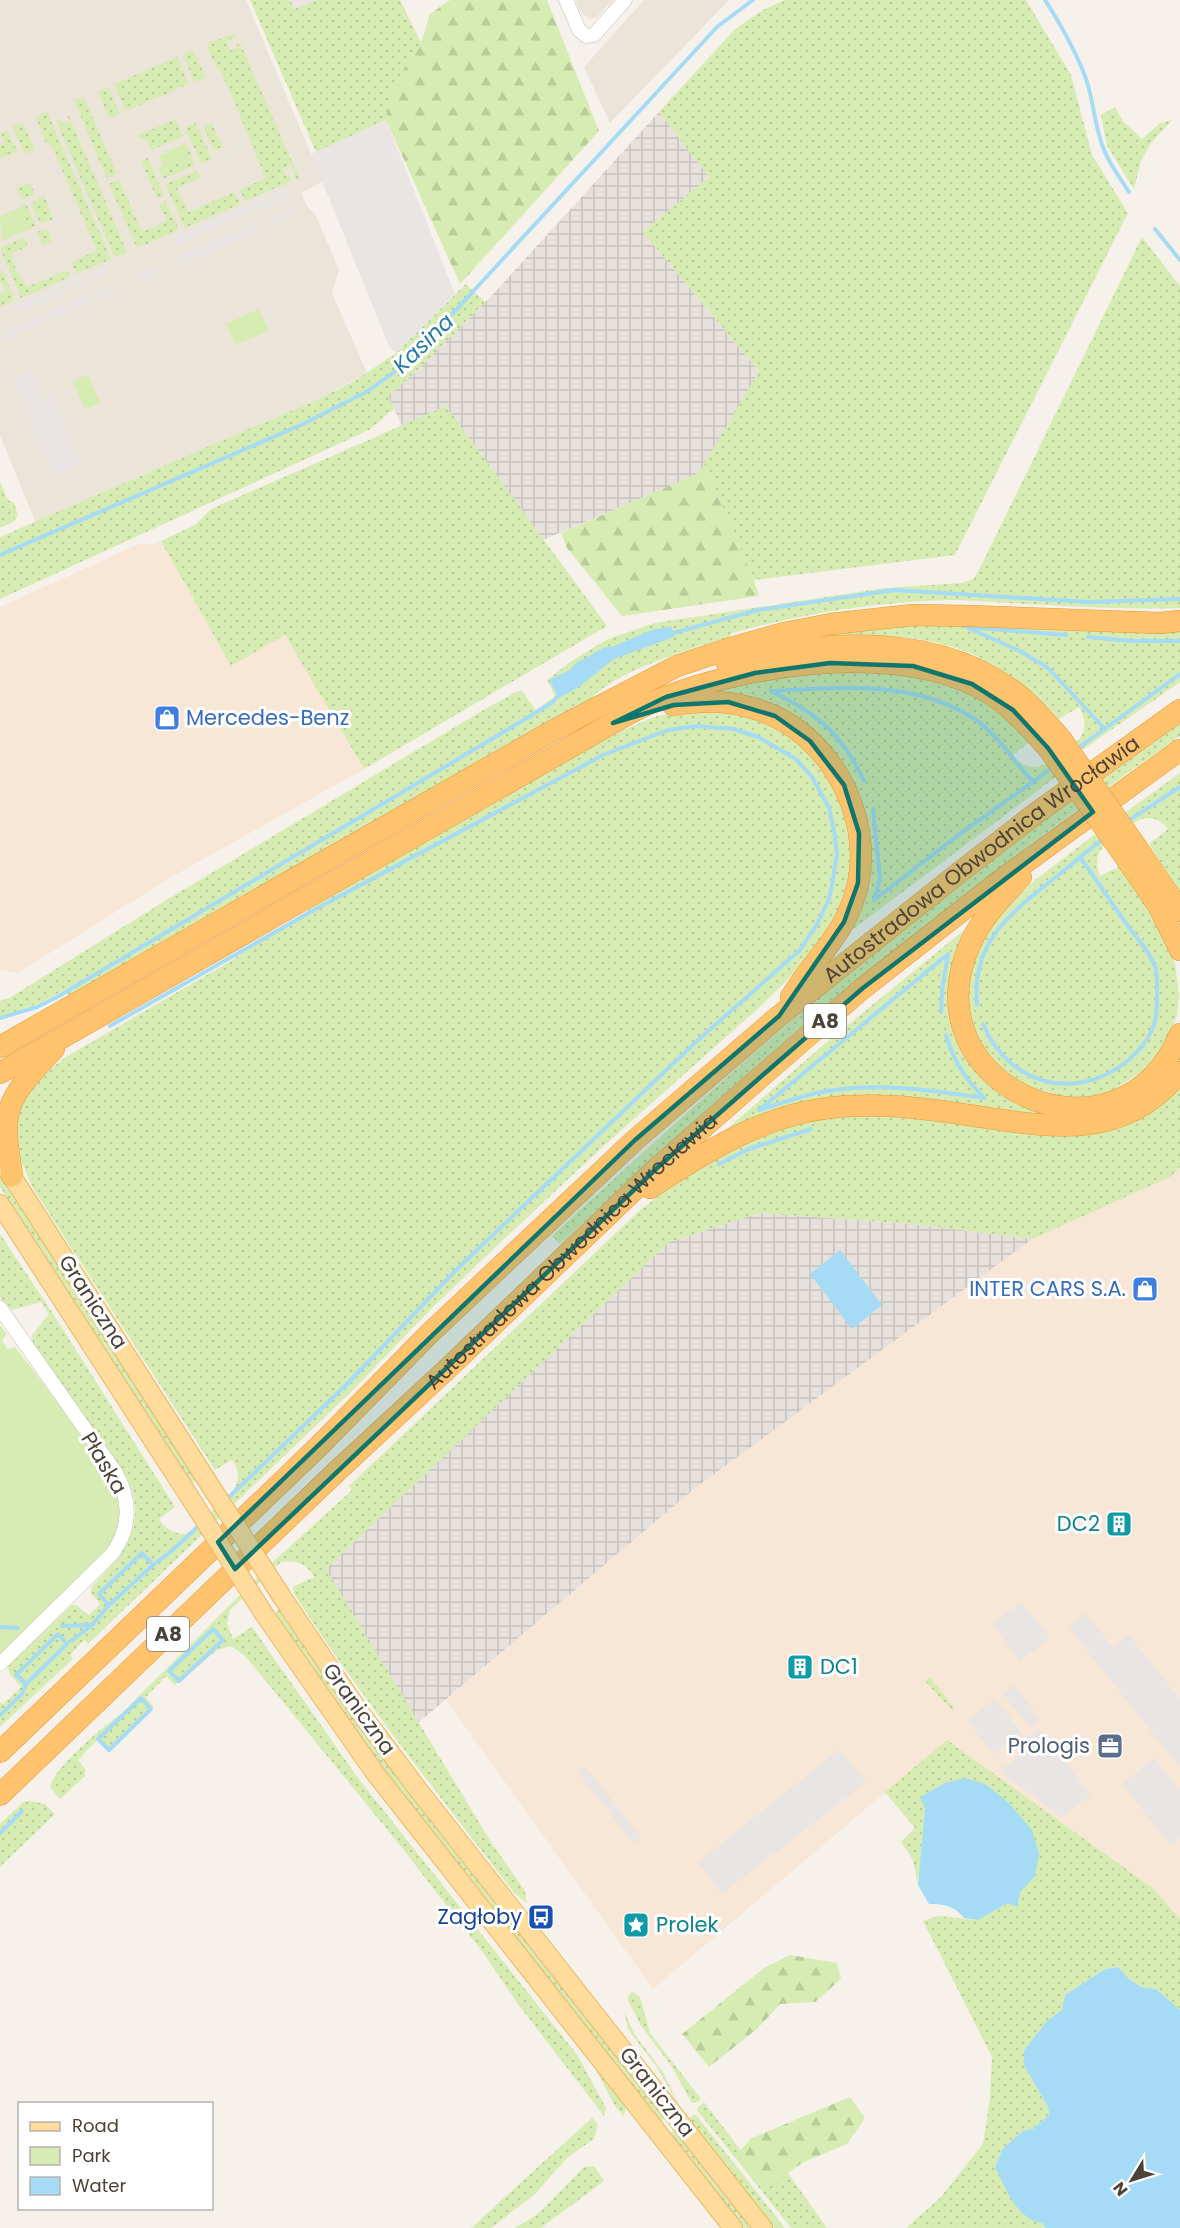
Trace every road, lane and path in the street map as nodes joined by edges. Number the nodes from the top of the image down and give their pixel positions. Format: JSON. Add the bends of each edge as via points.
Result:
{"nodes":[{"id":1,"x":566,"y":0,"type":"edge"},
{"id":2,"x":625,"y":0,"type":"edge"},
{"id":3,"x":1180,"y":621,"type":"edge"},
{"id":4,"x":626,"y":693,"type":"junction"},
{"id":5,"x":1180,"y":710,"type":"edge"},
{"id":6,"x":613,"y":723,"type":"junction"},
{"id":7,"x":1054,"y":743,"type":"junction"},
{"id":8,"x":1180,"y":750,"type":"edge"},
{"id":9,"x":1056,"y":839,"type":"junction"},
{"id":10,"x":1127,"y":846,"type":"junction"},
{"id":11,"x":1180,"y":911,"type":"edge"},
{"id":12,"x":1180,"y":950,"type":"edge"},
{"id":13,"x":55,"y":1016,"type":"junction"},
{"id":14,"x":779,"y":1016,"type":"junction"},
{"id":15,"x":0,"y":1032,"type":"edge"},
{"id":16,"x":66,"y":1035,"type":"junction"},
{"id":17,"x":1180,"y":1035,"type":"edge"},
{"id":18,"x":0,"y":1047,"type":"edge"},
{"id":19,"x":1180,"y":1072,"type":"edge"},
{"id":20,"x":0,"y":1073,"type":"edge"},
{"id":21,"x":0,"y":1158,"type":"edge"},
{"id":22,"x":12,"y":1176,"type":"junction"},
{"id":23,"x":0,"y":1204,"type":"edge"},
{"id":24,"x":607,"y":1217,"type":"junction"},
{"id":25,"x":0,"y":1308,"type":"edge"},
{"id":26,"x":0,"y":1664,"type":"edge"},
{"id":27,"x":0,"y":1752,"type":"edge"},
{"id":28,"x":0,"y":1795,"type":"edge"},
{"id":29,"x":733,"y":2228,"type":"edge"},
{"id":30,"x":763,"y":2228,"type":"edge"}],
"edges":[{"from":1,"to":2,"type":"street","via":[[579,30],[586,36],[594,34]]},
{"from":3,"to":4,"type":"highway","via":[[924,615],[841,623],[734,647],[668,670]]},
{"from":4,"to":7,"type":"highway","via":[[716,666],[778,653],[829,647],[904,648],[947,657],[998,680],[1023,698]]},
{"from":4,"to":13,"type":"highway","via":[[556,729]]},
{"from":5,"to":14,"type":"highway","name":"Autostradowa Obwodnica Wrocławia","number":"A8","via":[[977,858]]},
{"from":6,"to":7,"type":"highway","via":[[666,697],[755,673],[830,663],[891,663],[942,673],[982,689]]},
{"from":6,"to":14,"type":"highway","via":[[674,705],[728,702],[761,710],[797,730],[836,772],[855,816],[860,849],[858,883],[837,935]]},
{"from":6,"to":16,"type":"highway"},
{"from":7,"to":10,"type":"highway","bridge":true},
{"from":8,"to":9,"type":"highway","name":"Autostradowa Obwodnica Wrocławia","number":"A8"},
{"from":9,"to":17,"type":"highway","via":[[1000,900],[968,948],[959,982],[959,1004],[964,1030],[976,1053],[996,1078],[1022,1096],[1055,1107],[1087,1107],[1119,1099],[1147,1081],[1168,1057]]},
{"from":9,"to":24,"type":"highway","name":"Autostradowa Obwodnica Wrocławia","number":"A8","via":[[863,988]]},
{"from":10,"to":11,"type":"highway"},
{"from":10,"to":12,"type":"highway"},
{"from":13,"to":15,"type":"highway"},
{"from":13,"to":18,"type":"highway"},
{"from":14,"to":27,"type":"highway","name":"Autostradowa Obwodnica Wrocławia","number":"A8","via":[[635,1140],[438,1326],[318,1447]]},
{"from":16,"to":20,"type":"highway"},
{"from":16,"to":22,"type":"highway","via":[[16,1095],[8,1114]]},
{"from":19,"to":24,"type":"highway","via":[[1157,1096],[1134,1111],[1088,1125],[1038,1125],[880,1106],[786,1116],[726,1140]]},
{"from":21,"to":22,"type":"main road","name":"Graniczna"},
{"from":22,"to":30,"type":"main road","name":"Graniczna","bridge":true,"via":[[359,1711]]},
{"from":23,"to":29,"type":"main road","name":"Graniczna","bridge":true,"via":[[264,1614],[375,1773]]},
{"from":24,"to":28,"type":"highway","name":"Autostradowa Obwodnica Wrocławia","number":"A8"},
{"from":25,"to":26,"type":"street","name":"Płaska","via":[[116,1473],[128,1511],[121,1540],[112,1554]]}]}
